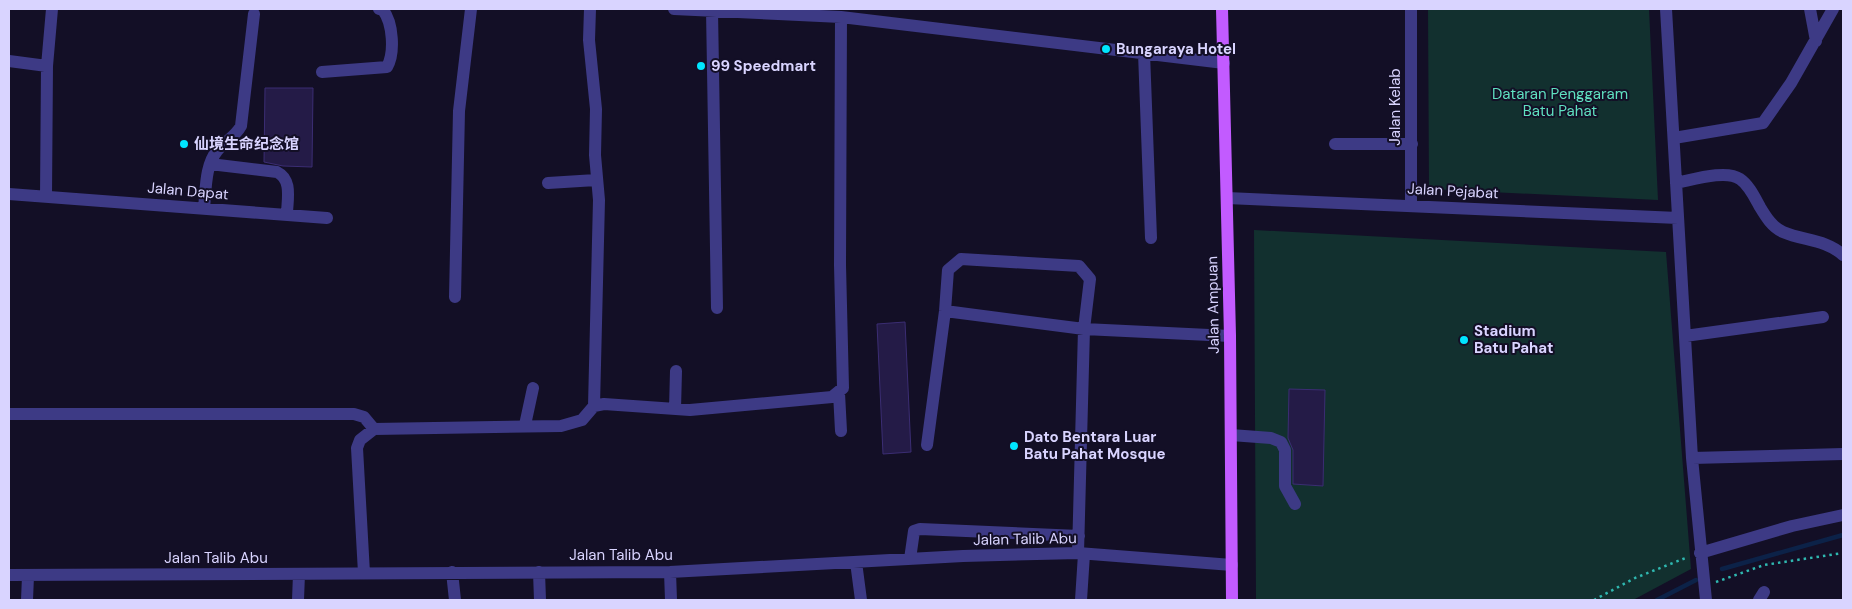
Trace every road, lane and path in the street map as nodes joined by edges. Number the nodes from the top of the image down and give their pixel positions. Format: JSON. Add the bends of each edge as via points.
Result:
{"nodes":[{"id":1,"x":52,"y":9,"type":"edge"},
{"id":2,"x":379,"y":9,"type":"edge"},
{"id":3,"x":471,"y":9,"type":"edge"},
{"id":4,"x":590,"y":9,"type":"edge"},
{"id":5,"x":674,"y":9,"type":"edge"},
{"id":6,"x":1222,"y":9,"type":"edge"},
{"id":7,"x":1411,"y":9,"type":"edge"},
{"id":8,"x":1666,"y":9,"type":"edge"},
{"id":9,"x":1810,"y":9,"type":"edge"},
{"id":10,"x":1833,"y":9,"type":"edge"},
{"id":11,"x":712,"y":10,"type":"junction"},
{"id":12,"x":254,"y":14,"type":"dead end"},
{"id":13,"x":841,"y":17,"type":"junction"},
{"id":14,"x":1816,"y":41,"type":"junction"},
{"id":15,"x":1144,"y":53,"type":"junction"},
{"id":16,"x":9,"y":61,"type":"edge"},
{"id":17,"x":1224,"y":63,"type":"junction"},
{"id":18,"x":47,"y":66,"type":"junction"},
{"id":19,"x":322,"y":72,"type":"dead end"},
{"id":20,"x":1674,"y":138,"type":"junction"},
{"id":21,"x":1336,"y":144,"type":"dead end"},
{"id":22,"x":1412,"y":144,"type":"junction"},
{"id":23,"x":210,"y":164,"type":"junction"},
{"id":24,"x":596,"y":180,"type":"junction"},
{"id":25,"x":548,"y":183,"type":"dead end"},
{"id":26,"x":1676,"y":183,"type":"junction"},
{"id":27,"x":9,"y":194,"type":"edge"},
{"id":28,"x":46,"y":196,"type":"junction"},
{"id":29,"x":1227,"y":198,"type":"junction"},
{"id":30,"x":1411,"y":206,"type":"junction"},
{"id":31,"x":204,"y":208,"type":"junction"},
{"id":32,"x":286,"y":215,"type":"junction"},
{"id":33,"x":327,"y":218,"type":"dead end"},
{"id":34,"x":1678,"y":218,"type":"junction"},
{"id":35,"x":1151,"y":238,"type":"dead end"},
{"id":36,"x":1843,"y":255,"type":"edge"},
{"id":37,"x":455,"y":297,"type":"dead end"},
{"id":38,"x":717,"y":308,"type":"dead end"},
{"id":39,"x":945,"y":310,"type":"junction"},
{"id":40,"x":1823,"y":317,"type":"dead end"},
{"id":41,"x":1084,"y":329,"type":"junction"},
{"id":42,"x":1230,"y":336,"type":"junction"},
{"id":43,"x":1685,"y":336,"type":"junction"},
{"id":44,"x":676,"y":371,"type":"dead end"},
{"id":45,"x":533,"y":388,"type":"dead end"},
{"id":46,"x":839,"y":393,"type":"junction"},
{"id":47,"x":594,"y":406,"type":"junction"},
{"id":48,"x":675,"y":409,"type":"junction"},
{"id":49,"x":9,"y":414,"type":"edge"},
{"id":50,"x":525,"y":425,"type":"junction"},
{"id":51,"x":374,"y":429,"type":"junction"},
{"id":52,"x":841,"y":431,"type":"dead end"},
{"id":53,"x":1231,"y":435,"type":"junction"},
{"id":54,"x":927,"y":445,"type":"dead end"},
{"id":55,"x":1843,"y":454,"type":"edge"},
{"id":56,"x":1692,"y":458,"type":"junction"},
{"id":57,"x":1295,"y":504,"type":"dead end"},
{"id":58,"x":1843,"y":515,"type":"edge"},
{"id":59,"x":1079,"y":536,"type":"junction"},
{"id":60,"x":1081,"y":553,"type":"junction"},
{"id":61,"x":1700,"y":553,"type":"junction"},
{"id":62,"x":1843,"y":553,"type":"edge"},
{"id":63,"x":910,"y":559,"type":"junction"},
{"id":64,"x":856,"y":562,"type":"junction"},
{"id":65,"x":1232,"y":565,"type":"junction"},
{"id":66,"x":452,"y":572,"type":"junction"},
{"id":67,"x":539,"y":572,"type":"junction"},
{"id":68,"x":670,"y":572,"type":"junction"},
{"id":69,"x":364,"y":573,"type":"junction"},
{"id":70,"x":299,"y":574,"type":"junction"},
{"id":71,"x":9,"y":575,"type":"edge"},
{"id":72,"x":28,"y":576,"type":"junction"},
{"id":73,"x":1704,"y":586,"type":"junction"},
{"id":74,"x":27,"y":600,"type":"edge"},
{"id":75,"x":298,"y":600,"type":"edge"},
{"id":76,"x":455,"y":600,"type":"edge"},
{"id":77,"x":540,"y":600,"type":"edge"},
{"id":78,"x":671,"y":600,"type":"edge"},
{"id":79,"x":861,"y":600,"type":"edge"},
{"id":80,"x":1081,"y":600,"type":"edge"},
{"id":81,"x":1232,"y":600,"type":"edge"},
{"id":82,"x":1594,"y":600,"type":"edge"},
{"id":83,"x":1706,"y":600,"type":"edge"}],
"edges":[{"from":1,"to":18,"type":"street"},
{"from":2,"to":19,"type":"street","via":[[383,10],[390,24],[391,60],[387,67]]},
{"from":3,"to":37,"type":"street","via":[[459,111]]},
{"from":4,"to":24,"type":"street","via":[[589,40],[597,126]]},
{"from":5,"to":11,"type":"street"},
{"from":6,"to":17,"type":"main road","name":"Jalan Ampuan"},
{"from":7,"to":22,"type":"street","name":"Jalan Kelab"},
{"from":8,"to":20,"type":"street"},
{"from":9,"to":14,"type":"street"},
{"from":10,"to":14,"type":"street"},
{"from":11,"to":13,"type":"street"},
{"from":11,"to":38,"type":"street"},
{"from":12,"to":23,"type":"street","via":[[241,126],[237,134],[218,150]]},
{"from":13,"to":15,"type":"street"},
{"from":13,"to":46,"type":"street","via":[[843,388]]},
{"from":14,"to":20,"type":"street","via":[[1792,83],[1763,123]]},
{"from":15,"to":17,"type":"street"},
{"from":15,"to":35,"type":"street"},
{"from":16,"to":18,"type":"street"},
{"from":17,"to":29,"type":"main road","name":"Jalan Ampuan"},
{"from":18,"to":28,"type":"street"},
{"from":20,"to":26,"type":"street"},
{"from":21,"to":22,"type":"street"},
{"from":22,"to":30,"type":"street","name":"Jalan Kelab"},
{"from":23,"to":31,"type":"street"},
{"from":23,"to":32,"type":"street","via":[[284,175],[288,182]]},
{"from":24,"to":25,"type":"street"},
{"from":24,"to":47,"type":"street"},
{"from":26,"to":34,"type":"street"},
{"from":26,"to":36,"type":"street","via":[[1718,175],[1739,178],[1768,221],[1783,232],[1815,239],[1836,248]]},
{"from":27,"to":28,"type":"street","name":"Jalan Dapat"},
{"from":28,"to":31,"type":"street","name":"Jalan Dapat"},
{"from":29,"to":30,"type":"street","name":"Jalan Pejabat"},
{"from":29,"to":42,"type":"main road","name":"Jalan Ampuan"},
{"from":30,"to":34,"type":"street","name":"Jalan Pejabat"},
{"from":31,"to":32,"type":"street","name":"Jalan Dapat"},
{"from":32,"to":33,"type":"street","name":"Jalan Dapat"},
{"from":34,"to":43,"type":"street"},
{"from":39,"to":41,"type":"street"},
{"from":39,"to":41,"type":"street","via":[[948,270],[961,259],[1079,266],[1090,279]]},
{"from":39,"to":54,"type":"street"},
{"from":40,"to":43,"type":"street"},
{"from":41,"to":42,"type":"street"},
{"from":41,"to":59,"type":"street"},
{"from":42,"to":53,"type":"main road","name":"Jalan Ampuan"},
{"from":43,"to":56,"type":"street"},
{"from":44,"to":48,"type":"street"},
{"from":45,"to":50,"type":"street"},
{"from":46,"to":48,"type":"street","via":[[832,397],[804,400]]},
{"from":46,"to":52,"type":"street"},
{"from":47,"to":48,"type":"street"},
{"from":47,"to":50,"type":"street","via":[[582,420],[574,423]]},
{"from":49,"to":51,"type":"street","via":[[354,414],[364,417]]},
{"from":50,"to":51,"type":"street"},
{"from":51,"to":69,"type":"street","via":[[360,440],[357,448]]},
{"from":53,"to":57,"type":"street","via":[[1282,442],[1285,486]]},
{"from":53,"to":65,"type":"main road","name":"Jalan Ampuan"},
{"from":55,"to":56,"type":"street"},
{"from":56,"to":61,"type":"street"},
{"from":58,"to":61,"type":"street"},
{"from":59,"to":60,"type":"street"},
{"from":59,"to":63,"type":"street","via":[[920,529],[914,531]]},
{"from":60,"to":63,"type":"street","name":"Jalan Talib Abu"},
{"from":60,"to":65,"type":"street","name":"Jalan Talib Abu"},
{"from":60,"to":80,"type":"street"},
{"from":61,"to":73,"type":"street"},
{"from":61,"to":82,"type":"path","via":[[1636,578]]},
{"from":62,"to":73,"type":"path","via":[[1764,565]]},
{"from":63,"to":64,"type":"street","name":"Jalan Talib Abu"},
{"from":64,"to":68,"type":"street","name":"Jalan Talib Abu"},
{"from":64,"to":79,"type":"street"},
{"from":65,"to":81,"type":"main road","name":"Jalan Ampuan"},
{"from":66,"to":67,"type":"street","name":"Jalan Talib Abu"},
{"from":66,"to":69,"type":"street","name":"Jalan Talib Abu"},
{"from":66,"to":76,"type":"street"},
{"from":67,"to":68,"type":"street","name":"Jalan Talib Abu"},
{"from":67,"to":77,"type":"street"},
{"from":68,"to":78,"type":"street"},
{"from":69,"to":70,"type":"street","name":"Jalan Talib Abu"},
{"from":70,"to":72,"type":"street","name":"Jalan Talib Abu"},
{"from":70,"to":75,"type":"street"},
{"from":71,"to":72,"type":"street","name":"Jalan Talib Abu"},
{"from":72,"to":74,"type":"street"},
{"from":73,"to":83,"type":"street"}]}
